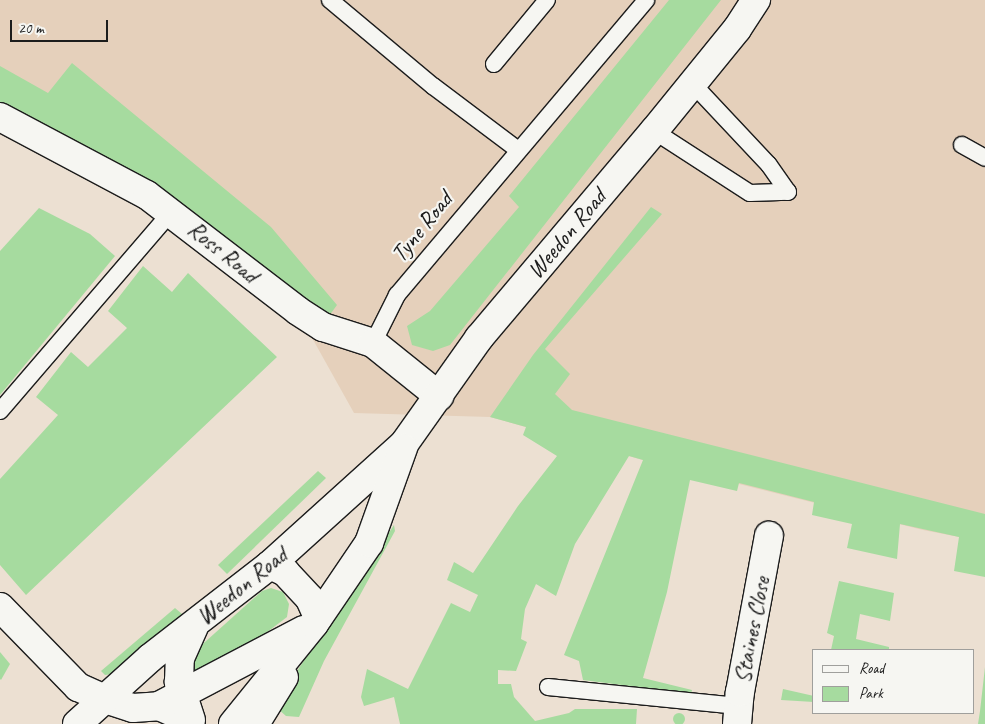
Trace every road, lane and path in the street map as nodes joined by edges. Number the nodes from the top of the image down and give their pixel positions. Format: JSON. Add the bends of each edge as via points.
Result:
{"nodes":[{"id":1,"x":330,"y":0,"type":"edge"},
{"id":2,"x":547,"y":0,"type":"edge"},
{"id":3,"x":646,"y":0,"type":"edge"},
{"id":4,"x":756,"y":0,"type":"edge"},
{"id":5,"x":772,"y":0,"type":"edge"},
{"id":6,"x":737,"y":29,"type":"junction"},
{"id":7,"x":494,"y":64,"type":"dead end"},
{"id":8,"x":692,"y":84,"type":"junction"},
{"id":9,"x":0,"y":117,"type":"edge"},
{"id":10,"x":654,"y":131,"type":"junction"},
{"id":11,"x":962,"y":145,"type":"dead end"},
{"id":12,"x":517,"y":149,"type":"junction"},
{"id":13,"x":985,"y":158,"type":"edge"},
{"id":14,"x":172,"y":211,"type":"junction"},
{"id":15,"x":373,"y":343,"type":"junction"},
{"id":16,"x":439,"y":396,"type":"junction"},
{"id":17,"x":0,"y":411,"type":"edge"},
{"id":18,"x":404,"y":444,"type":"junction"},
{"id":19,"x":769,"y":536,"type":"dead end"},
{"id":20,"x":270,"y":565,"type":"junction"},
{"id":21,"x":0,"y":608,"type":"edge"},
{"id":22,"x":316,"y":620,"type":"junction"},
{"id":23,"x":196,"y":623,"type":"junction"},
{"id":24,"x":548,"y":687,"type":"dead end"},
{"id":25,"x":182,"y":693,"type":"junction"},
{"id":26,"x":105,"y":699,"type":"junction"},
{"id":27,"x":738,"y":715,"type":"edge"},
{"id":28,"x":185,"y":720,"type":"edge"},
{"id":29,"x":78,"y":724,"type":"edge"},
{"id":30,"x":233,"y":724,"type":"edge"},
{"id":31,"x":255,"y":724,"type":"edge"}],
"edges":[{"from":1,"to":12,"type":"lane","via":[[433,86]]},
{"from":2,"to":7,"type":"lane"},
{"from":3,"to":12,"type":"lane","name":"Tyne Road"},
{"from":4,"to":6,"type":"main road","name":"Weedon Road"},
{"from":5,"to":6,"type":"main road","name":"Weedon Road"},
{"from":6,"to":8,"type":"main road","name":"Weedon Road"},
{"from":8,"to":10,"type":"main road","name":"Weedon Road"},
{"from":8,"to":10,"type":"lane","via":[[770,165],[788,192],[750,193]]},
{"from":9,"to":14,"type":"main road","name":"Ross Road","via":[[97,166]]},
{"from":10,"to":16,"type":"main road","name":"Weedon Road","via":[[479,338]]},
{"from":11,"to":13,"type":"lane"},
{"from":12,"to":15,"type":"lane","name":"Tyne Road","via":[[397,295]]},
{"from":14,"to":15,"type":"main road","name":"Ross Road","via":[[298,311],[323,327]]},
{"from":14,"to":17,"type":"lane"},
{"from":15,"to":16,"type":"main road","name":"Ross Road"},
{"from":16,"to":18,"type":"main road","name":"Weedon Road"},
{"from":18,"to":20,"type":"main road","name":"Weedon Road"},
{"from":18,"to":22,"type":"main road","name":"Weedon Road","via":[[369,543]]},
{"from":19,"to":27,"type":"main road","name":"Staines Close"},
{"from":20,"to":22,"type":"main road","via":[[285,572],[304,592]]},
{"from":20,"to":23,"type":"main road","name":"Weedon Road"},
{"from":21,"to":26,"type":"main road","via":[[78,688]]},
{"from":22,"to":25,"type":"main road","name":"Weedon Road"},
{"from":22,"to":30,"type":"main road","name":"Weedon Road"},
{"from":22,"to":31,"type":"main road","via":[[309,641]]},
{"from":23,"to":25,"type":"main road","via":[[180,658]]},
{"from":23,"to":26,"type":"main road","name":"Weedon Road","via":[[150,658]]},
{"from":24,"to":27,"type":"lane"},
{"from":25,"to":28,"type":"main road"},
{"from":26,"to":28,"type":"main road"},
{"from":26,"to":29,"type":"main road","name":"Weedon Road"}]}
